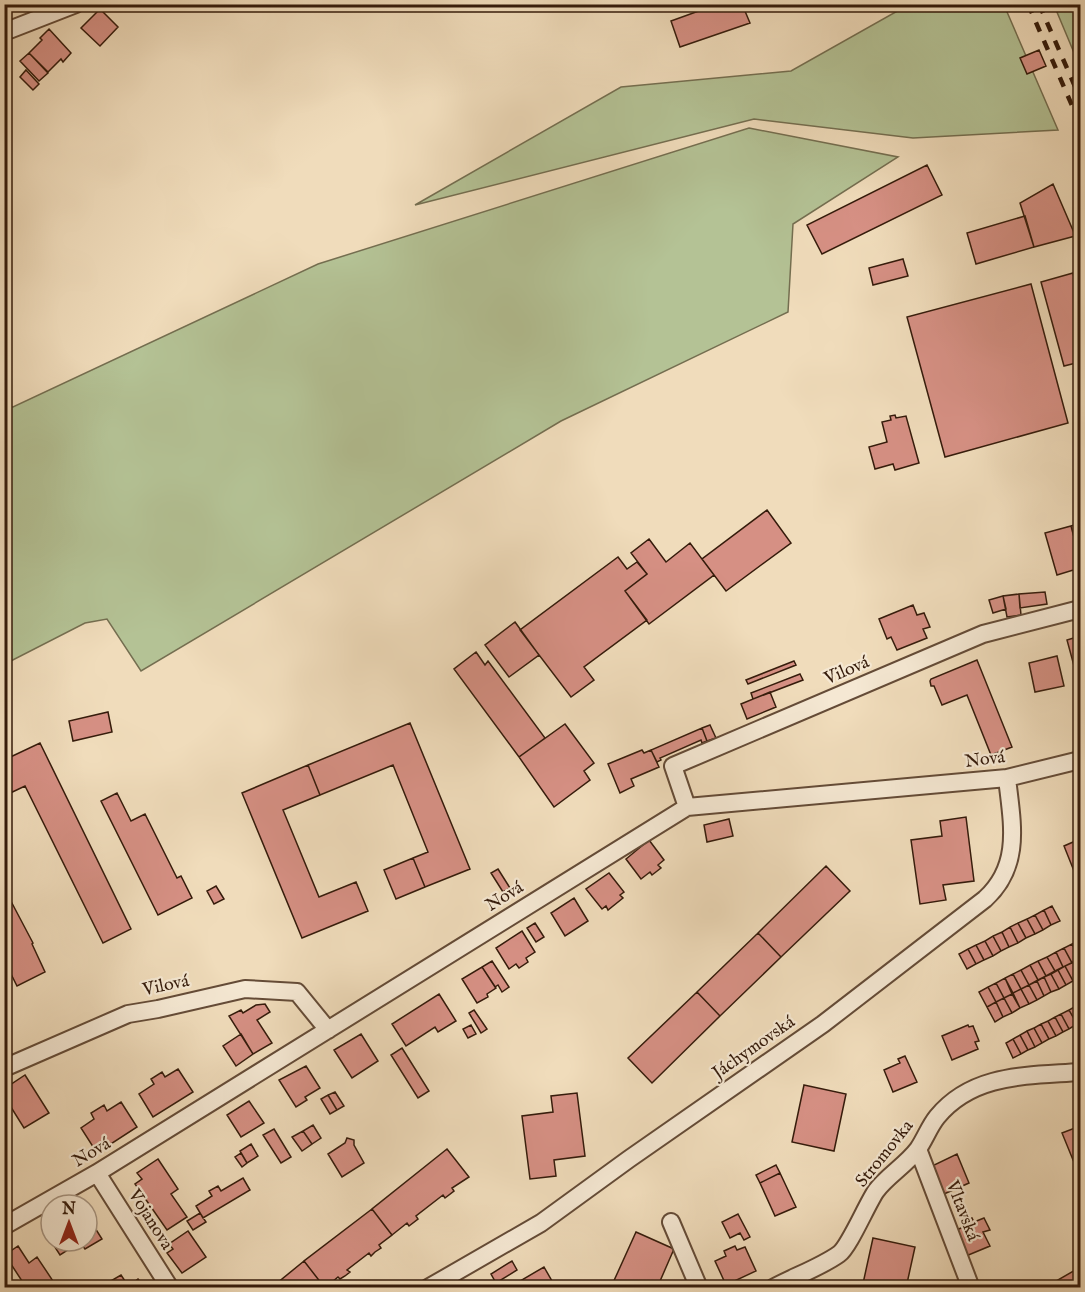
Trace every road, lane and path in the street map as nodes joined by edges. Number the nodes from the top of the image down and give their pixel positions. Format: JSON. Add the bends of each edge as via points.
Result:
{"nodes":[{"id":1,"x":76,"y":4,"type":"edge"},
{"id":2,"x":4,"y":32,"type":"edge"},
{"id":3,"x":1080,"y":609,"type":"edge"},
{"id":4,"x":1080,"y":760,"type":"edge"},
{"id":5,"x":1007,"y":778,"type":"junction"},
{"id":6,"x":687,"y":807,"type":"junction"},
{"id":7,"x":328,"y":1030,"type":"junction"},
{"id":8,"x":4,"y":1068,"type":"edge"},
{"id":9,"x":1080,"y":1072,"type":"edge"},
{"id":10,"x":918,"y":1149,"type":"junction"},
{"id":11,"x":98,"y":1173,"type":"junction"},
{"id":12,"x":671,"y":1222,"type":"dead end"},
{"id":13,"x":4,"y":1226,"type":"edge"},
{"id":14,"x":170,"y":1287,"type":"edge"},
{"id":15,"x":428,"y":1287,"type":"edge"},
{"id":16,"x":699,"y":1287,"type":"edge"},
{"id":17,"x":773,"y":1287,"type":"edge"},
{"id":18,"x":971,"y":1287,"type":"edge"}],
"edges":[{"from":1,"to":2,"type":"street"},
{"from":3,"to":6,"type":"street","name":"Vilová","via":[[982,634],[673,766]]},
{"from":4,"to":5,"type":"street","name":"Nová"},
{"from":5,"to":6,"type":"street","name":"Nová"},
{"from":5,"to":15,"type":"street","name":"Jáchymovská","via":[[1013,826],[1010,857],[1000,882],[985,899],[823,1024],[541,1224]]},
{"from":6,"to":7,"type":"street","name":"Nová"},
{"from":7,"to":8,"type":"street","name":"Vilová","via":[[297,992],[244,989],[128,1014]]},
{"from":7,"to":11,"type":"street","name":"Nová"},
{"from":9,"to":10,"type":"street","name":"Stromovka","via":[[989,1081],[952,1102]]},
{"from":10,"to":17,"type":"street","name":"Stromovka","via":[[877,1190],[841,1253]]},
{"from":10,"to":18,"type":"street","name":"Vltavská"},
{"from":11,"to":13,"type":"street","name":"Nová"},
{"from":11,"to":14,"type":"street","name":"Vojanova"},
{"from":12,"to":16,"type":"street"}]}
